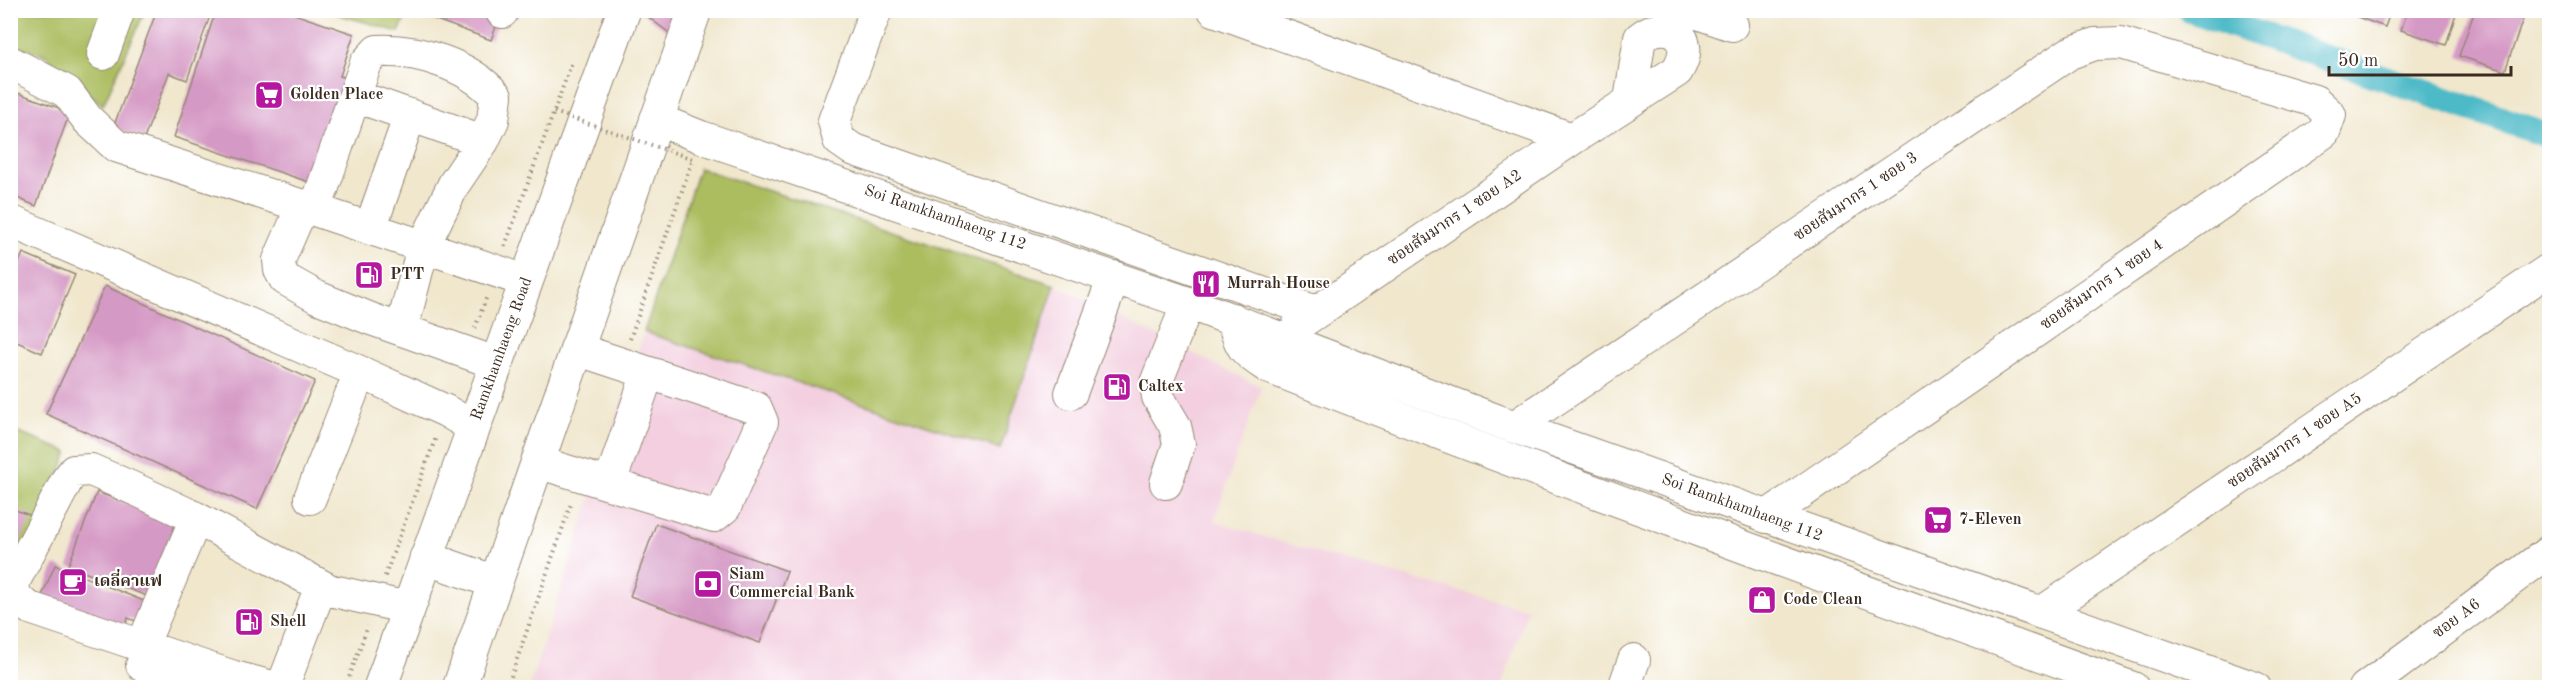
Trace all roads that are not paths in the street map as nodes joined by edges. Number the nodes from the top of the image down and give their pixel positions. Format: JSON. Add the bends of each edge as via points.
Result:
{"nodes":[{"id":1,"x":119,"y":10,"type":"edge"},
{"id":2,"x":624,"y":10,"type":"edge"},
{"id":3,"x":695,"y":10,"type":"edge"},
{"id":4,"x":876,"y":10,"type":"edge"},
{"id":5,"x":1214,"y":10,"type":"edge"},
{"id":6,"x":1689,"y":10,"type":"edge"},
{"id":7,"x":1732,"y":24,"type":"dead end"},
{"id":8,"x":102,"y":54,"type":"dead end"},
{"id":9,"x":10,"y":62,"type":"edge"},
{"id":10,"x":2218,"y":72,"type":"joint"},
{"id":11,"x":355,"y":96,"type":"junction"},
{"id":12,"x":1630,"y":100,"type":"dead end"},
{"id":13,"x":410,"y":115,"type":"junction"},
{"id":14,"x":656,"y":118,"type":"junction"},
{"id":15,"x":1572,"y":139,"type":"junction"},
{"id":16,"x":483,"y":141,"type":"junction"},
{"id":17,"x":309,"y":207,"type":"junction"},
{"id":18,"x":10,"y":221,"type":"edge"},
{"id":19,"x":370,"y":229,"type":"junction"},
{"id":20,"x":423,"y":248,"type":"junction"},
{"id":21,"x":2550,"y":269,"type":"edge"},
{"id":22,"x":1114,"y":277,"type":"junction"},
{"id":23,"x":526,"y":281,"type":"junction"},
{"id":24,"x":1188,"y":303,"type":"junction"},
{"id":25,"x":1316,"y":312,"type":"junction"},
{"id":26,"x":1233,"y":319,"type":"junction"},
{"id":27,"x":402,"y":329,"type":"junction"},
{"id":28,"x":1281,"y":336,"type":"junction"},
{"id":29,"x":576,"y":350,"type":"junction"},
{"id":30,"x":496,"y":363,"type":"junction"},
{"id":31,"x":360,"y":372,"type":"junction"},
{"id":32,"x":648,"y":373,"type":"junction"},
{"id":33,"x":1071,"y":393,"type":"dead end"},
{"id":34,"x":1466,"y":408,"type":"junction"},
{"id":35,"x":473,"y":427,"type":"junction"},
{"id":36,"x":1514,"y":427,"type":"junction"},
{"id":37,"x":1458,"y":442,"type":"junction"},
{"id":38,"x":537,"y":462,"type":"junction"},
{"id":39,"x":610,"y":483,"type":"junction"},
{"id":40,"x":1166,"y":483,"type":"dead end"},
{"id":41,"x":310,"y":498,"type":"dead end"},
{"id":42,"x":1766,"y":517,"type":"junction"},
{"id":43,"x":196,"y":518,"type":"junction"},
{"id":44,"x":1809,"y":532,"type":"junction"},
{"id":45,"x":2550,"y":551,"type":"edge"},
{"id":46,"x":426,"y":558,"type":"junction"},
{"id":47,"x":1798,"y":568,"type":"junction"},
{"id":48,"x":495,"y":582,"type":"junction"},
{"id":49,"x":321,"y":586,"type":"junction"},
{"id":50,"x":408,"y":608,"type":"junction"},
{"id":51,"x":2041,"y":613,"type":"junction"},
{"id":52,"x":10,"y":616,"type":"edge"},
{"id":53,"x":143,"y":645,"type":"junction"},
{"id":54,"x":196,"y":687,"type":"edge"},
{"id":55,"x":276,"y":687,"type":"edge"},
{"id":56,"x":282,"y":687,"type":"edge"},
{"id":57,"x":380,"y":687,"type":"edge"},
{"id":58,"x":459,"y":687,"type":"edge"},
{"id":59,"x":2133,"y":687,"type":"edge"},
{"id":60,"x":2255,"y":687,"type":"edge"},
{"id":61,"x":2366,"y":687,"type":"edge"}],
"edges":[{"from":1,"to":8,"type":"street"},
{"from":2,"to":23,"type":"main road","name":"Ramkhamhaeng Road"},
{"from":3,"to":14,"type":"main road"},
{"from":4,"to":25,"type":"street","via":[[834,121],[840,140],[852,149]]},
{"from":5,"to":15,"type":"street"},
{"from":6,"to":7,"type":"street"},
{"from":9,"to":17,"type":"street","via":[[67,92],[88,120],[116,146]]},
{"from":10,"to":36,"type":"street","name":"ซอยสัมมากร 1 ซอย 3","via":[[2121,43],[2095,44],[2070,52]]},
{"from":10,"to":42,"type":"street","name":"ซอยสัมมากร 1 ซอย 4","via":[[2315,100],[2330,115],[2324,132]]},
{"from":11,"to":13,"type":"street"},
{"from":11,"to":16,"type":"street","via":[[366,63],[376,51],[398,50],[431,58],[484,83],[496,96],[493,120]]},
{"from":11,"to":17,"type":"street"},
{"from":12,"to":15,"type":"street","name":"ซอยสัมมากร 1 ซอย A2"},
{"from":13,"to":16,"type":"street"},
{"from":13,"to":19,"type":"street"},
{"from":14,"to":22,"type":"street","name":"Soi Ramkhamhaeng 112"},
{"from":14,"to":29,"type":"main road"},
{"from":15,"to":25,"type":"street","name":"ซอยสัมมากร 1 ซอย A2"},
{"from":16,"to":20,"type":"street","via":[[454,184]]},
{"from":17,"to":19,"type":"street"},
{"from":17,"to":27,"type":"street","via":[[279,260],[285,279],[317,297]]},
{"from":18,"to":31,"type":"street"},
{"from":19,"to":20,"type":"street"},
{"from":20,"to":23,"type":"street"},
{"from":20,"to":27,"type":"street"},
{"from":21,"to":51,"type":"street","name":"ซอยสัมมากร 1 ซอย A5"},
{"from":22,"to":24,"type":"street","name":"Soi Ramkhamhaeng 112"},
{"from":22,"to":33,"type":"street"},
{"from":23,"to":30,"type":"main road","name":"Ramkhamhaeng Road"},
{"from":24,"to":26,"type":"street","name":"Soi Ramkhamhaeng 112"},
{"from":24,"to":40,"type":"street","via":[[1156,383],[1158,397],[1175,426],[1179,444]]},
{"from":25,"to":28,"type":"street","name":"ซอยสัมมากร 1 ซอย A2"},
{"from":26,"to":28,"type":"street","name":"Soi Ramkhamhaeng 112"},
{"from":26,"to":37,"type":"street","via":[[1238,342],[1247,354],[1268,367]]},
{"from":27,"to":30,"type":"street"},
{"from":28,"to":34,"type":"street","name":"Soi Ramkhamhaeng 112"},
{"from":29,"to":32,"type":"street"},
{"from":29,"to":38,"type":"main road"},
{"from":30,"to":35,"type":"main road","name":"Ramkhamhaeng Road"},
{"from":31,"to":35,"type":"street"},
{"from":31,"to":41,"type":"street"},
{"from":32,"to":39,"type":"street"},
{"from":32,"to":39,"type":"street","via":[[756,408],[762,423],[725,507],[714,516]]},
{"from":34,"to":36,"type":"street","name":"Soi Ramkhamhaeng 112"},
{"from":34,"to":37,"type":"street"},
{"from":35,"to":46,"type":"main road","name":"Ramkhamhaeng Road"},
{"from":36,"to":42,"type":"street","name":"Soi Ramkhamhaeng 112"},
{"from":37,"to":47,"type":"street"},
{"from":38,"to":39,"type":"street"},
{"from":38,"to":48,"type":"main road"},
{"from":42,"to":44,"type":"street","name":"Soi Ramkhamhaeng 112"},
{"from":43,"to":49,"type":"street"},
{"from":43,"to":53,"type":"street"},
{"from":43,"to":53,"type":"street","via":[[91,470],[74,471],[13,582],[14,596],[30,608]]},
{"from":44,"to":47,"type":"street"},
{"from":44,"to":51,"type":"street","name":"Soi Ramkhamhaeng 112"},
{"from":45,"to":61,"type":"street","name":"ซอย A6"},
{"from":46,"to":48,"type":"main road"},
{"from":46,"to":50,"type":"main road","name":"Ramkhamhaeng Road"},
{"from":47,"to":59,"type":"street"},
{"from":48,"to":58,"type":"main road"},
{"from":49,"to":50,"type":"street"},
{"from":49,"to":56,"type":"street"},
{"from":50,"to":57,"type":"main road","name":"Ramkhamhaeng Road"},
{"from":51,"to":60,"type":"street","name":"Soi Ramkhamhaeng 112"},
{"from":52,"to":54,"type":"street"},
{"from":53,"to":55,"type":"street","via":[[234,677]]}]}
